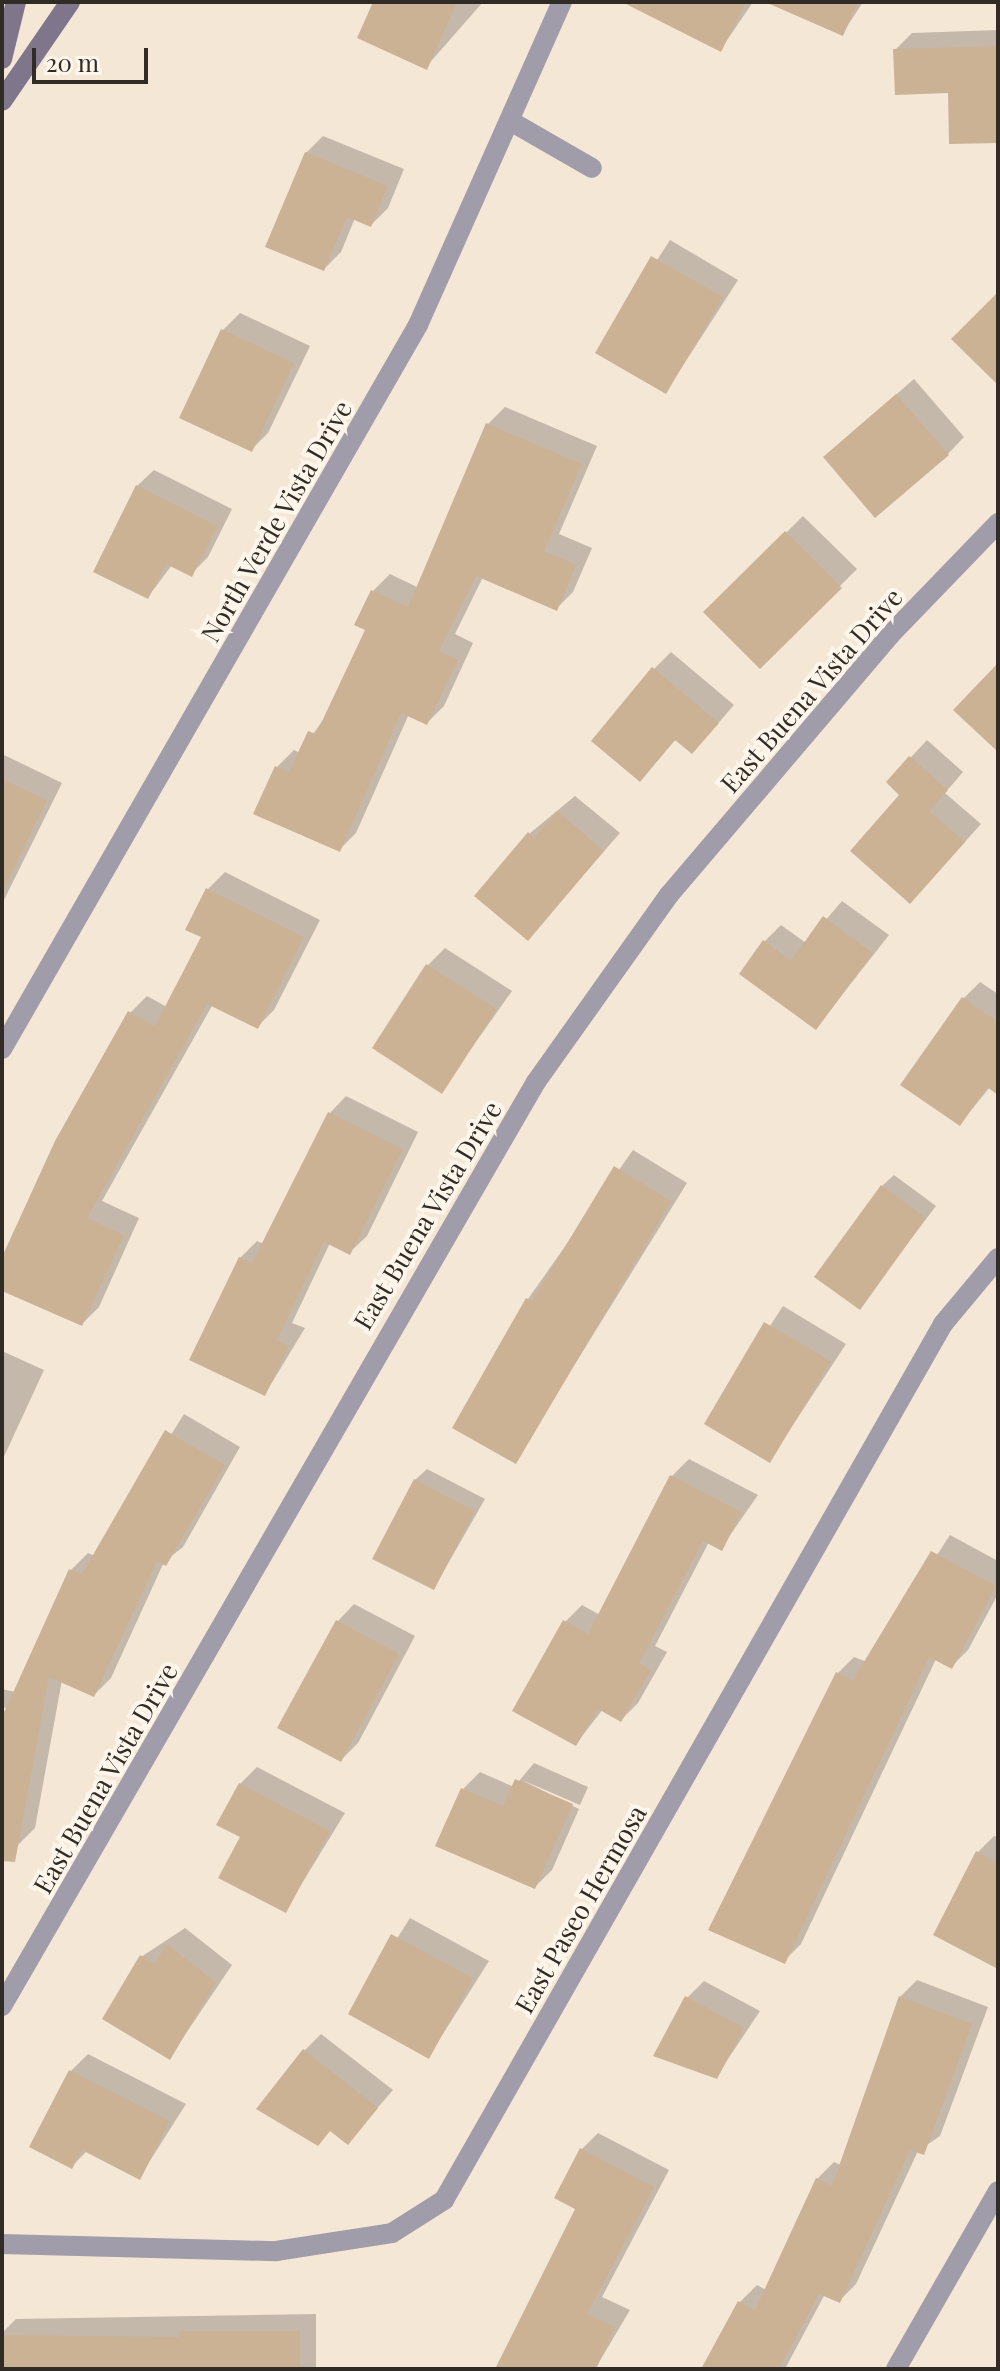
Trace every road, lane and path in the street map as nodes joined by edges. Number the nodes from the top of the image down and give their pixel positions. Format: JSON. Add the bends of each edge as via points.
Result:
{"nodes":[{"id":1,"x":16,"y":2,"type":"edge"},
{"id":2,"x":70,"y":2,"type":"edge"},
{"id":3,"x":562,"y":2,"type":"edge"},
{"id":4,"x":2,"y":59,"type":"edge"},
{"id":5,"x":2,"y":101,"type":"edge"},
{"id":6,"x":512,"y":122,"type":"junction"},
{"id":7,"x":592,"y":168,"type":"dead end"},
{"id":8,"x":998,"y":523,"type":"edge"},
{"id":9,"x":2,"y":1049,"type":"edge"},
{"id":10,"x":998,"y":1258,"type":"edge"},
{"id":11,"x":2,"y":2006,"type":"edge"},
{"id":12,"x":998,"y":2191,"type":"edge"},
{"id":13,"x":2,"y":2244,"type":"edge"},
{"id":14,"x":896,"y":2369,"type":"edge"}],
"edges":[{"from":1,"to":4,"type":"street"},
{"from":2,"to":5,"type":"street"},
{"from":3,"to":6,"type":"street","name":"North Verde Vista Drive"},
{"from":6,"to":7,"type":"street"},
{"from":6,"to":9,"type":"street","name":"North Verde Vista Drive","via":[[418,325]]},
{"from":8,"to":11,"type":"street","name":"East Buena Vista Drive","via":[[890,635],[669,895],[536,1082]]},
{"from":10,"to":13,"type":"street","name":"East Paseo Hermosa","via":[[943,1324],[444,2200],[392,2233],[276,2251]]},
{"from":12,"to":14,"type":"street"}]}
